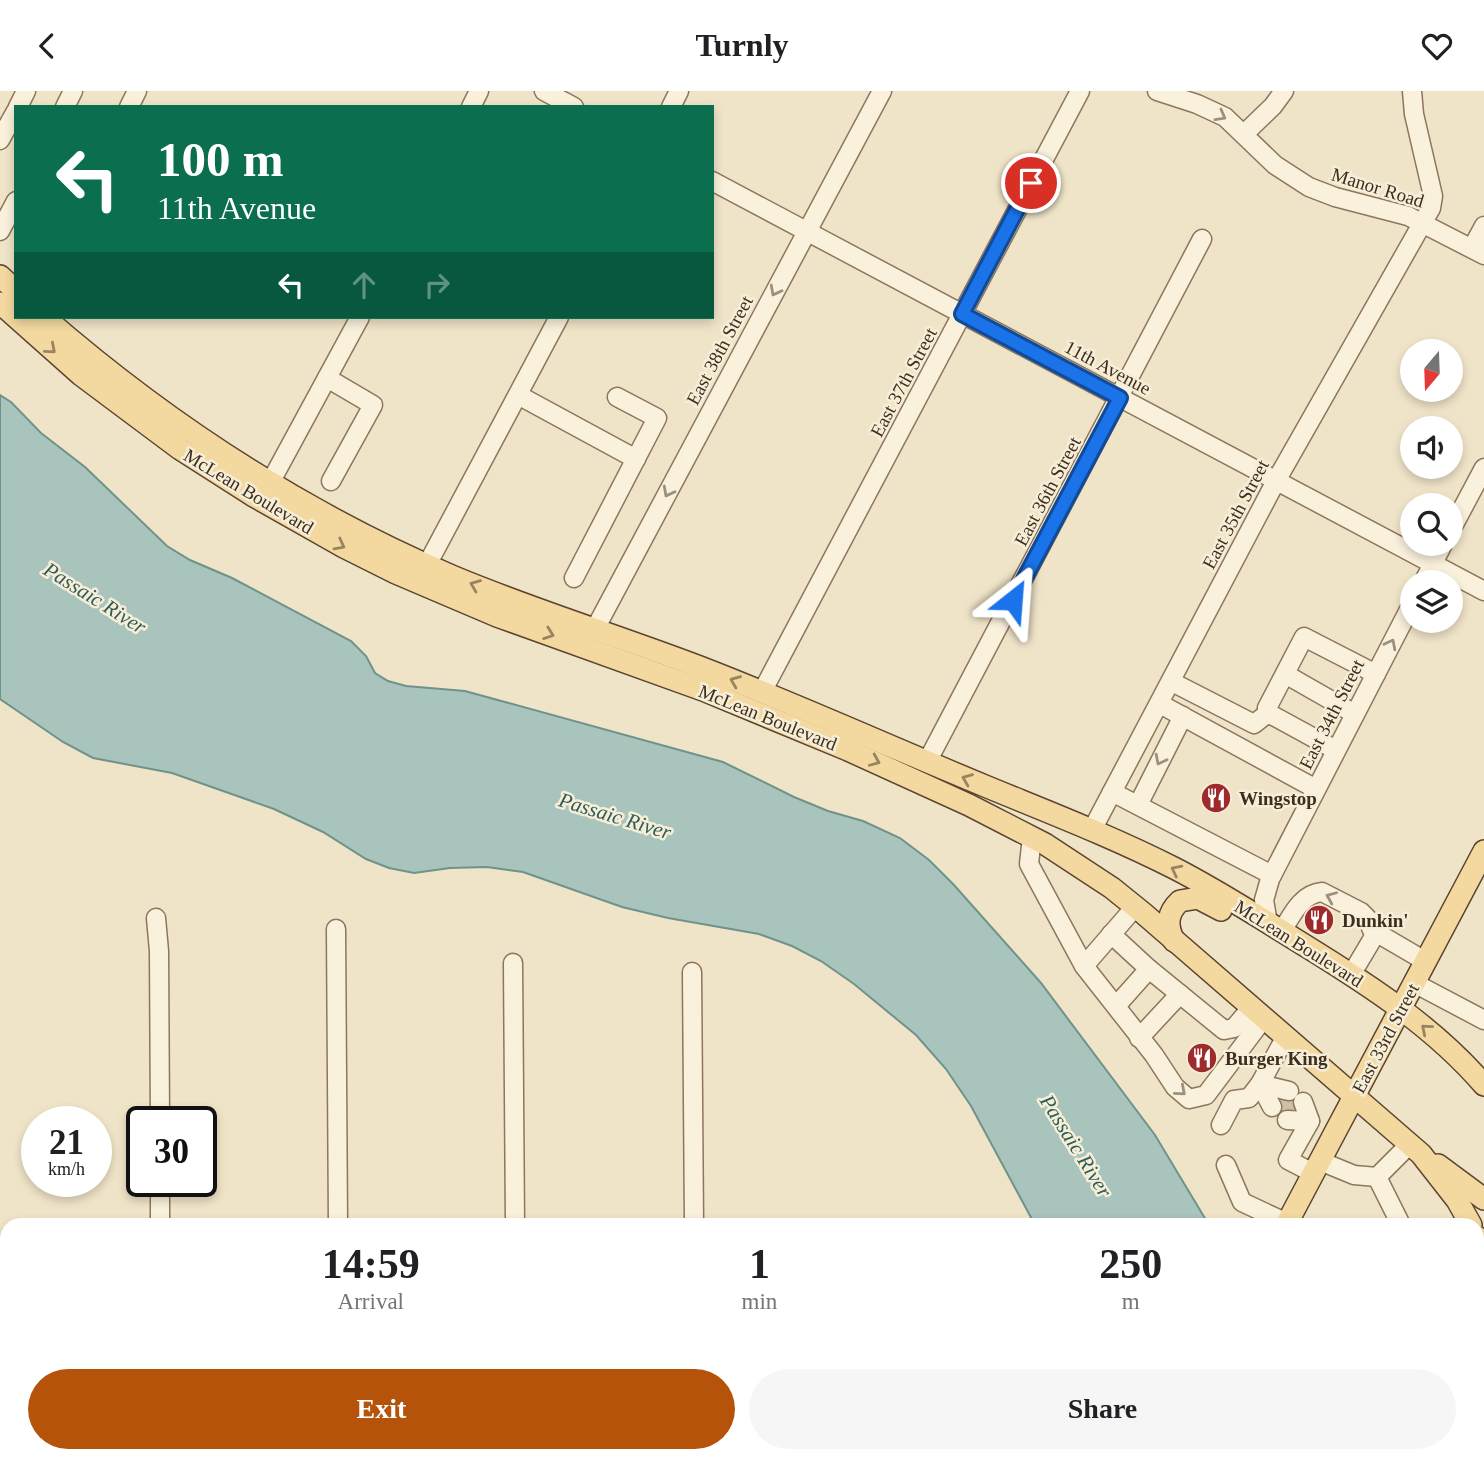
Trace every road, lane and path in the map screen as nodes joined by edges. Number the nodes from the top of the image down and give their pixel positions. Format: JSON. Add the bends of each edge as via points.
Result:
{"nodes":[{"id":1,"x":544,"y":91,"type":"edge"},
{"id":2,"x":882,"y":91,"type":"edge"},
{"id":3,"x":1080,"y":91,"type":"edge"},
{"id":4,"x":1157,"y":91,"type":"edge"},
{"id":5,"x":1284,"y":91,"type":"edge"},
{"id":6,"x":1412,"y":91,"type":"edge"},
{"id":7,"x":569,"y":105,"type":"edge"},
{"id":8,"x":14,"y":114,"type":"edge"},
{"id":9,"x":1244,"y":134,"type":"junction"},
{"id":10,"x":0,"y":140,"type":"edge"},
{"id":11,"x":714,"y":182,"type":"edge"},
{"id":12,"x":14,"y":204,"type":"edge"},
{"id":13,"x":2,"y":221,"type":"edge"},
{"id":14,"x":1423,"y":221,"type":"junction"},
{"id":15,"x":1484,"y":226,"type":"edge"},
{"id":16,"x":807,"y":231,"type":"junction"},
{"id":17,"x":1202,"y":239,"type":"dead end"},
{"id":18,"x":1478,"y":252,"type":"edge"},
{"id":19,"x":0,"y":276,"type":"edge"},
{"id":20,"x":14,"y":289,"type":"edge"},
{"id":21,"x":0,"y":303,"type":"edge"},
{"id":22,"x":962,"y":314,"type":"junction"},
{"id":23,"x":14,"y":315,"type":"edge"},
{"id":24,"x":19,"y":319,"type":"edge"},
{"id":25,"x":46,"y":319,"type":"edge"},
{"id":26,"x":359,"y":319,"type":"edge"},
{"id":27,"x":558,"y":319,"type":"edge"},
{"id":28,"x":327,"y":378,"type":"junction"},
{"id":29,"x":518,"y":395,"type":"junction"},
{"id":30,"x":617,"y":397,"type":"dead end"},
{"id":31,"x":1120,"y":398,"type":"junction"},
{"id":32,"x":636,"y":459,"type":"junction"},
{"id":33,"x":1484,"y":468,"type":"edge"},
{"id":34,"x":331,"y":481,"type":"dead end"},
{"id":35,"x":1276,"y":481,"type":"junction"},
{"id":36,"x":270,"y":483,"type":"junction"},
{"id":37,"x":1463,"y":507,"type":"edge"},
{"id":38,"x":1437,"y":556,"type":"edge"},
{"id":39,"x":1433,"y":564,"type":"junction"},
{"id":40,"x":427,"y":565,"type":"junction"},
{"id":41,"x":1430,"y":570,"type":"edge"},
{"id":42,"x":574,"y":578,"type":"dead end"},
{"id":43,"x":1484,"y":591,"type":"edge"},
{"id":44,"x":1400,"y":627,"type":"edge"},
{"id":45,"x":594,"y":629,"type":"junction"},
{"id":46,"x":1285,"y":674,"type":"junction"},
{"id":47,"x":1376,"y":674,"type":"junction"},
{"id":48,"x":1172,"y":682,"type":"junction"},
{"id":49,"x":762,"y":692,"type":"junction"},
{"id":50,"x":1160,"y":703,"type":"junction"},
{"id":51,"x":1268,"y":713,"type":"junction"},
{"id":52,"x":1355,"y":714,"type":"junction"},
{"id":53,"x":1183,"y":716,"type":"junction"},
{"id":54,"x":1336,"y":750,"type":"junction"},
{"id":55,"x":927,"y":762,"type":"junction"},
{"id":56,"x":1316,"y":789,"type":"junction"},
{"id":57,"x":1112,"y":792,"type":"junction"},
{"id":58,"x":1138,"y":805,"type":"junction"},
{"id":59,"x":1092,"y":830,"type":"junction"},
{"id":60,"x":1032,"y":837,"type":"junction"},
{"id":61,"x":1484,"y":851,"type":"edge"},
{"id":62,"x":1272,"y":874,"type":"junction"},
{"id":63,"x":1135,"y":907,"type":"junction"},
{"id":64,"x":156,"y":918,"type":"dead end"},
{"id":65,"x":1275,"y":927,"type":"junction"},
{"id":66,"x":336,"y":929,"type":"dead end"},
{"id":67,"x":1376,"y":933,"type":"junction"},
{"id":68,"x":1111,"y":934,"type":"junction"},
{"id":69,"x":1174,"y":941,"type":"junction"},
{"id":70,"x":1425,"y":961,"type":"junction"},
{"id":71,"x":513,"y":963,"type":"dead end"},
{"id":72,"x":1084,"y":966,"type":"junction"},
{"id":73,"x":1149,"y":969,"type":"junction"},
{"id":74,"x":692,"y":972,"type":"dead end"},
{"id":75,"x":1352,"y":975,"type":"junction"},
{"id":76,"x":1414,"y":983,"type":"junction"},
{"id":77,"x":1180,"y":994,"type":"junction"},
{"id":78,"x":1116,"y":1006,"type":"junction"},
{"id":79,"x":1401,"y":1008,"type":"junction"},
{"id":80,"x":1257,"y":1013,"type":"junction"},
{"id":81,"x":1484,"y":1020,"type":"edge"},
{"id":82,"x":1139,"y":1038,"type":"junction"},
{"id":83,"x":1285,"y":1038,"type":"junction"},
{"id":84,"x":1453,"y":1053,"type":"junction"},
{"id":85,"x":1484,"y":1076,"type":"edge"},
{"id":86,"x":1260,"y":1084,"type":"junction"},
{"id":87,"x":1484,"y":1085,"type":"edge"},
{"id":88,"x":1354,"y":1097,"type":"junction"},
{"id":89,"x":160,"y":1106,"type":"edge"},
{"id":90,"x":1291,"y":1108,"type":"junction"},
{"id":91,"x":1220,"y":1125,"type":"dead end"},
{"id":92,"x":1336,"y":1131,"type":"junction"},
{"id":93,"x":1416,"y":1149,"type":"junction"},
{"id":94,"x":1226,"y":1165,"type":"dead end"},
{"id":95,"x":1316,"y":1167,"type":"junction"},
{"id":96,"x":1377,"y":1177,"type":"junction"},
{"id":97,"x":160,"y":1197,"type":"edge"},
{"id":98,"x":1484,"y":1199,"type":"edge"},
{"id":99,"x":160,"y":1218,"type":"edge"},
{"id":100,"x":338,"y":1218,"type":"edge"},
{"id":101,"x":515,"y":1218,"type":"edge"},
{"id":102,"x":694,"y":1218,"type":"edge"},
{"id":103,"x":1274,"y":1218,"type":"edge"},
{"id":104,"x":1289,"y":1218,"type":"edge"},
{"id":105,"x":1398,"y":1218,"type":"edge"},
{"id":106,"x":1467,"y":1218,"type":"edge"}],
"edges":[{"from":1,"to":7,"type":"street"},
{"from":2,"to":16,"type":"street","name":"East 38th Street"},
{"from":3,"to":22,"type":"street","name":"East 37th Street"},
{"from":4,"to":9,"type":"street","name":"Manor Road","one_way":true,"via":[[1224,117]]},
{"from":5,"to":9,"type":"street"},
{"from":6,"to":14,"type":"street","name":"East 35th Street","via":[[1433,197]]},
{"from":8,"to":10,"type":"street"},
{"from":9,"to":14,"type":"street","name":"Manor Road","via":[[1275,165],[1310,187]]},
{"from":11,"to":16,"type":"street","name":"11th Avenue"},
{"from":12,"to":13,"type":"street"},
{"from":14,"to":18,"type":"street","name":"Manor Road"},
{"from":14,"to":35,"type":"street","name":"East 35th Street"},
{"from":15,"to":18,"type":"street"},
{"from":16,"to":22,"type":"street","name":"11th Avenue"},
{"from":16,"to":45,"type":"street","name":"East 38th Street","one_way":true},
{"from":17,"to":31,"type":"street","name":"East 36th Street"},
{"from":19,"to":20,"type":"main road"},
{"from":21,"to":23,"type":"main road","name":"McLean Boulevard","one_way":true},
{"from":22,"to":31,"type":"street","name":"11th Avenue"},
{"from":22,"to":49,"type":"street","name":"East 37th Street"},
{"from":24,"to":60,"type":"main road","name":"McLean Boulevard","one_way":true,"via":[[103,392],[180,449],[344,547],[497,615],[815,736],[931,786]]},
{"from":25,"to":36,"type":"main road","name":"McLean Boulevard","via":[[157,409]]},
{"from":26,"to":28,"type":"street"},
{"from":27,"to":29,"type":"street"},
{"from":28,"to":34,"type":"street","via":[[373,405]]},
{"from":28,"to":36,"type":"street"},
{"from":29,"to":32,"type":"street"},
{"from":29,"to":40,"type":"street"},
{"from":30,"to":32,"type":"street","via":[[657,418]]},
{"from":31,"to":35,"type":"street","name":"11th Avenue"},
{"from":31,"to":55,"type":"street","name":"East 36th Street"},
{"from":32,"to":42,"type":"street"},
{"from":33,"to":37,"type":"street"},
{"from":35,"to":39,"type":"street","name":"11th Avenue"},
{"from":35,"to":48,"type":"street","name":"East 35th Street"},
{"from":36,"to":40,"type":"main road","name":"McLean Boulevard"},
{"from":38,"to":39,"type":"street"},
{"from":39,"to":41,"type":"street"},
{"from":39,"to":43,"type":"street","name":"11th Avenue"},
{"from":45,"to":40,"type":"main road","name":"McLean Boulevard","one_way":true},
{"from":47,"to":44,"type":"street","name":"East 34th Street","one_way":true},
{"from":49,"to":45,"type":"main road","name":"McLean Boulevard","one_way":true},
{"from":46,"to":47,"type":"street","via":[[1304,636]]},
{"from":46,"to":51,"type":"street"},
{"from":46,"to":52,"type":"street"},
{"from":47,"to":52,"type":"street","name":"East 34th Street"},
{"from":48,"to":50,"type":"street","name":"East 35th Street"},
{"from":48,"to":51,"type":"street","via":[[1254,724]]},
{"from":49,"to":55,"type":"main road","name":"McLean Boulevard"},
{"from":50,"to":53,"type":"street"},
{"from":50,"to":57,"type":"street","name":"East 35th Street"},
{"from":51,"to":54,"type":"street"},
{"from":52,"to":54,"type":"street","name":"East 34th Street"},
{"from":53,"to":56,"type":"street"},
{"from":53,"to":58,"type":"street","one_way":true},
{"from":54,"to":56,"type":"street","name":"East 34th Street"},
{"from":59,"to":55,"type":"main road","name":"McLean Boulevard","one_way":true},
{"from":56,"to":62,"type":"street","name":"East 34th Street"},
{"from":57,"to":58,"type":"street"},
{"from":57,"to":59,"type":"street","name":"East 35th Street"},
{"from":58,"to":62,"type":"street"},
{"from":65,"to":59,"type":"main road","name":"McLean Boulevard","one_way":true,"via":[[1176,869]]},
{"from":60,"to":63,"type":"main road","name":"McLean Boulevard"},
{"from":60,"to":72,"type":"street","via":[[1029,864]]},
{"from":61,"to":70,"type":"main road","name":"East 33rd Street"},
{"from":62,"to":65,"type":"street","name":"East 34th Street","via":[[1264,900]]},
{"from":63,"to":68,"type":"street"},
{"from":63,"to":69,"type":"main road","name":"McLean Boulevard"},
{"from":64,"to":89,"type":"street"},
{"from":67,"to":65,"type":"street","one_way":true,"via":[[1361,912],[1322,892],[1307,897]]},
{"from":65,"to":75,"type":"main road","name":"McLean Boulevard"},
{"from":66,"to":100,"type":"street"},
{"from":67,"to":70,"type":"street"},
{"from":67,"to":75,"type":"street"},
{"from":68,"to":72,"type":"street"},
{"from":68,"to":73,"type":"street"},
{"from":69,"to":79,"type":"main road","via":[[1170,914],[1180,901],[1198,898],[1317,968]]},
{"from":69,"to":80,"type":"main road","name":"McLean Boulevard"},
{"from":70,"to":76,"type":"main road","name":"East 33rd Street"},
{"from":71,"to":101,"type":"street"},
{"from":72,"to":78,"type":"street"},
{"from":73,"to":77,"type":"street"},
{"from":73,"to":78,"type":"street"},
{"from":74,"to":102,"type":"street"},
{"from":75,"to":79,"type":"main road","name":"McLean Boulevard"},
{"from":76,"to":79,"type":"main road","name":"East 33rd Street"},
{"from":76,"to":81,"type":"street"},
{"from":77,"to":80,"type":"street","via":[[1224,1030]]},
{"from":77,"to":82,"type":"street"},
{"from":78,"to":82,"type":"street"},
{"from":84,"to":79,"type":"main road","name":"McLean Boulevard","one_way":true},
{"from":79,"to":88,"type":"main road","name":"East 33rd Street"},
{"from":82,"to":80,"type":"street","one_way":true,"via":[[1188,1099],[1206,1095]]},
{"from":80,"to":83,"type":"main road","name":"McLean Boulevard"},
{"from":83,"to":86,"type":"street"},
{"from":83,"to":88,"type":"main road","name":"McLean Boulevard"},
{"from":84,"to":85,"type":"main road"},
{"from":84,"to":87,"type":"main road","name":"McLean Boulevard"},
{"from":86,"to":90,"type":"street"},
{"from":86,"to":91,"type":"street","via":[[1249,1098],[1234,1100]]},
{"from":88,"to":92,"type":"main road","name":"East 33rd Street"},
{"from":88,"to":93,"type":"main road","name":"McLean Boulevard"},
{"from":90,"to":92,"type":"street"},
{"from":90,"to":95,"type":"street","via":[[1288,1160]]},
{"from":92,"to":95,"type":"main road","name":"East 33rd Street"},
{"from":93,"to":96,"type":"street"},
{"from":93,"to":98,"type":"main road"},
{"from":93,"to":106,"type":"main road","name":"McLean Boulevard"},
{"from":94,"to":103,"type":"street","via":[[1242,1202]]},
{"from":95,"to":96,"type":"street"},
{"from":95,"to":104,"type":"main road","name":"East 33rd Street"},
{"from":96,"to":105,"type":"street"},
{"from":97,"to":99,"type":"street"}]}
